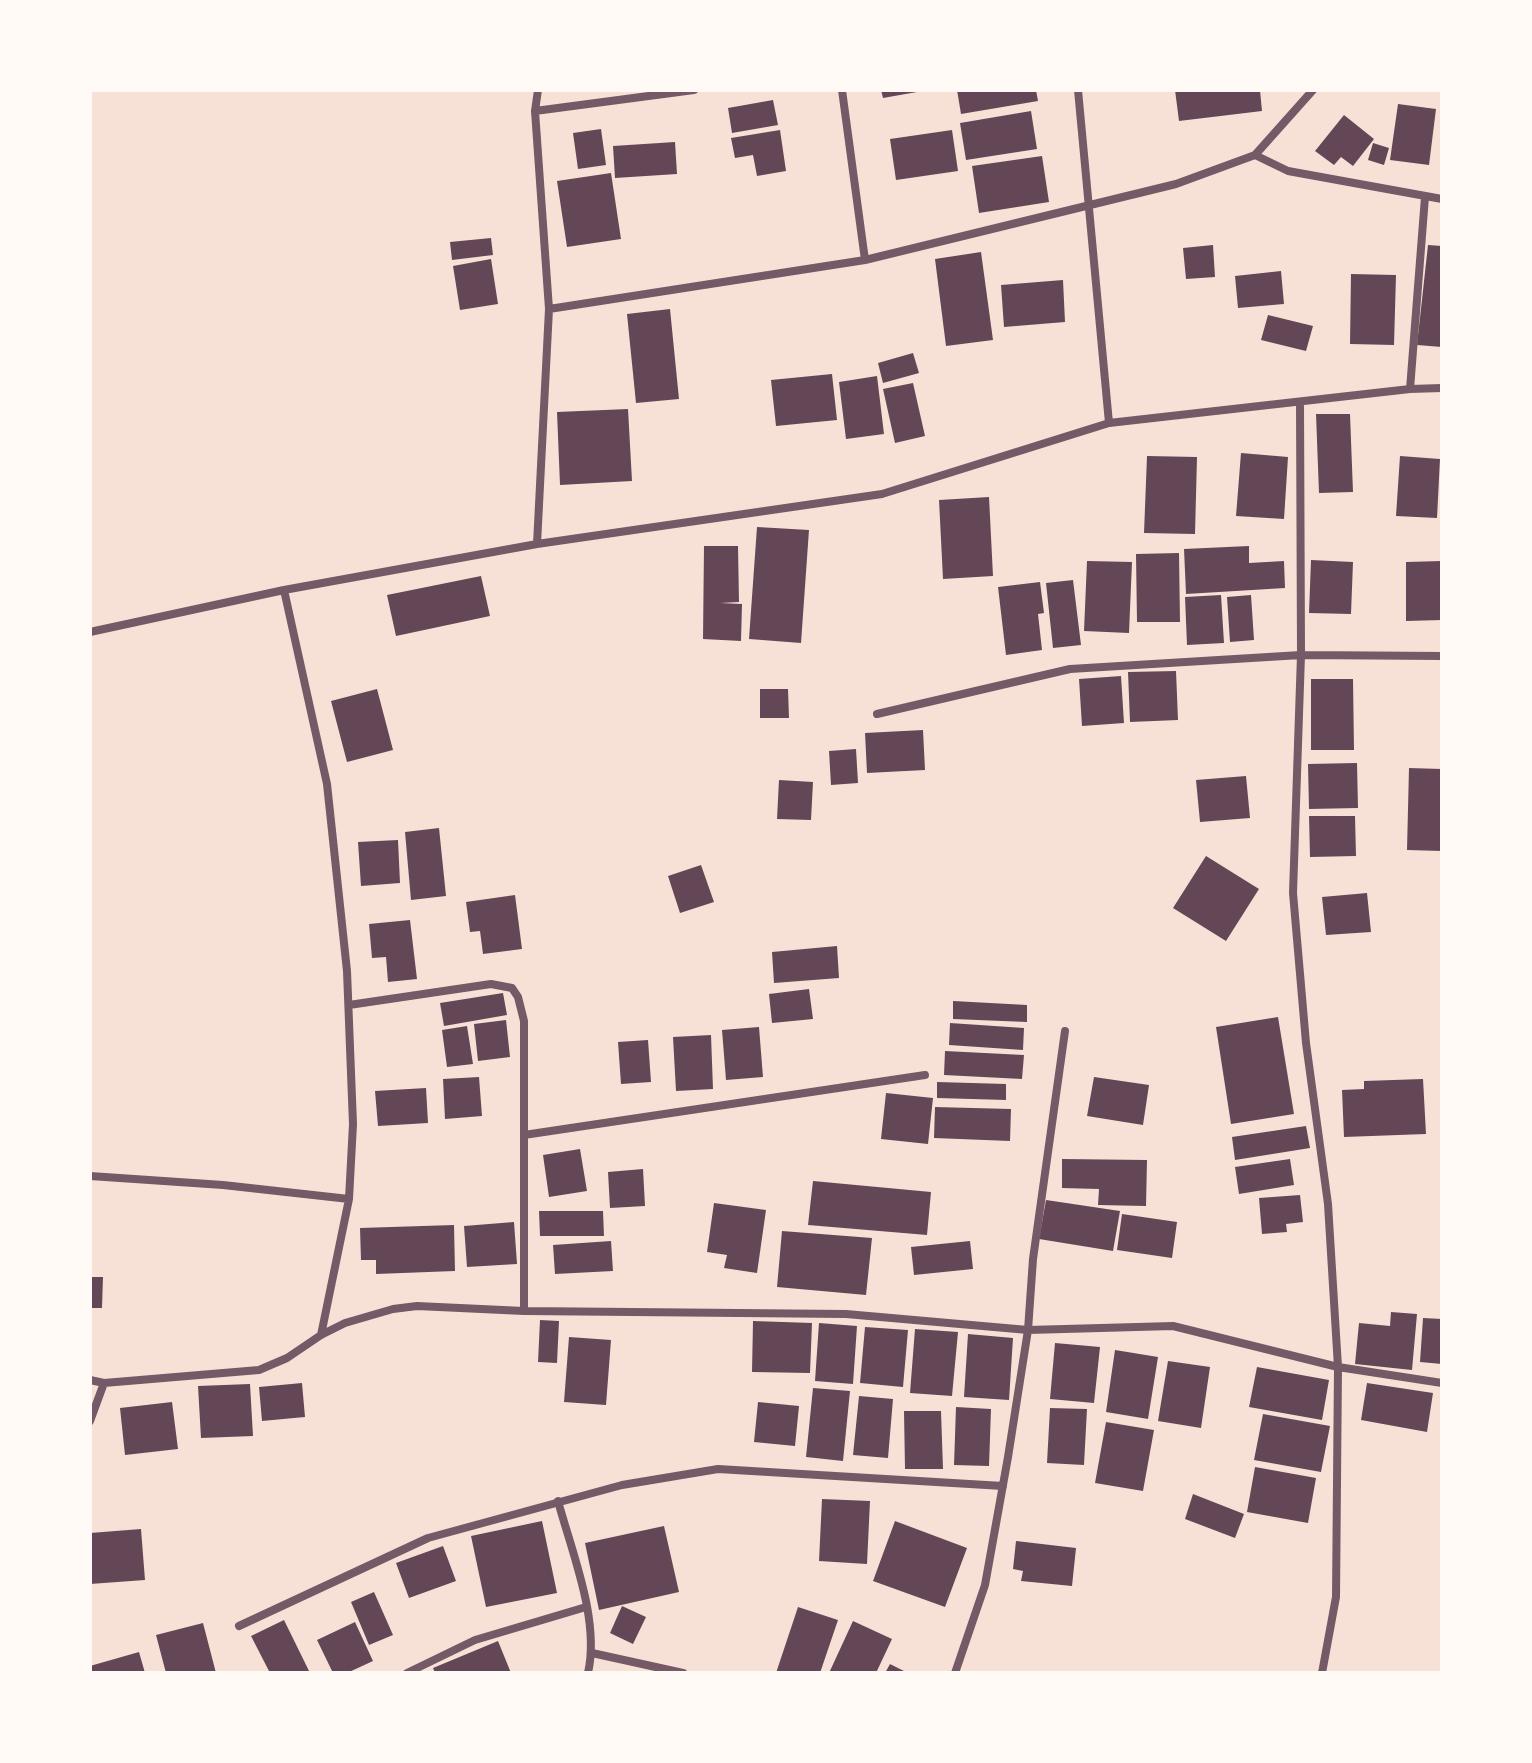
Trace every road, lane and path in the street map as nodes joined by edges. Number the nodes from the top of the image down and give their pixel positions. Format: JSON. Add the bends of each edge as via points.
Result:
{"nodes":[{"id":1,"x":538,"y":90,"type":"edge"},
{"id":2,"x":694,"y":90,"type":"edge"},
{"id":3,"x":842,"y":90,"type":"edge"},
{"id":4,"x":1078,"y":90,"type":"edge"},
{"id":5,"x":1313,"y":90,"type":"edge"},
{"id":6,"x":535,"y":111,"type":"junction"},
{"id":7,"x":1255,"y":155,"type":"junction"},
{"id":8,"x":1425,"y":197,"type":"junction"},
{"id":9,"x":1442,"y":199,"type":"edge"},
{"id":10,"x":1089,"y":205,"type":"junction"},
{"id":11,"x":865,"y":260,"type":"junction"},
{"id":12,"x":549,"y":309,"type":"junction"},
{"id":13,"x":1442,"y":388,"type":"edge"},
{"id":14,"x":1410,"y":389,"type":"junction"},
{"id":15,"x":1300,"y":402,"type":"junction"},
{"id":16,"x":1109,"y":423,"type":"junction"},
{"id":17,"x":537,"y":544,"type":"junction"},
{"id":18,"x":284,"y":590,"type":"junction"},
{"id":19,"x":90,"y":632,"type":"edge"},
{"id":20,"x":1301,"y":655,"type":"junction"},
{"id":21,"x":1442,"y":656,"type":"edge"},
{"id":22,"x":877,"y":714,"type":"dead end"},
{"id":23,"x":349,"y":1005,"type":"junction"},
{"id":24,"x":1065,"y":1031,"type":"dead end"},
{"id":25,"x":925,"y":1075,"type":"dead end"},
{"id":26,"x":524,"y":1135,"type":"junction"},
{"id":27,"x":90,"y":1176,"type":"edge"},
{"id":28,"x":349,"y":1199,"type":"junction"},
{"id":29,"x":524,"y":1311,"type":"junction"},
{"id":30,"x":1028,"y":1330,"type":"junction"},
{"id":31,"x":321,"y":1335,"type":"junction"},
{"id":32,"x":1338,"y":1367,"type":"junction"},
{"id":33,"x":90,"y":1380,"type":"edge"},
{"id":34,"x":104,"y":1383,"type":"junction"},
{"id":35,"x":1442,"y":1383,"type":"edge"},
{"id":36,"x":90,"y":1421,"type":"edge"},
{"id":37,"x":1003,"y":1486,"type":"junction"},
{"id":38,"x":558,"y":1501,"type":"junction"},
{"id":39,"x":586,"y":1607,"type":"junction"},
{"id":40,"x":239,"y":1626,"type":"dead end"},
{"id":41,"x":592,"y":1653,"type":"junction"},
{"id":42,"x":407,"y":1673,"type":"edge"},
{"id":43,"x":588,"y":1673,"type":"edge"},
{"id":44,"x":683,"y":1673,"type":"edge"},
{"id":45,"x":955,"y":1673,"type":"edge"},
{"id":46,"x":1322,"y":1673,"type":"edge"}],
"edges":[{"from":1,"to":6,"type":"street"},
{"from":2,"to":6,"type":"street"},
{"from":3,"to":11,"type":"street"},
{"from":4,"to":10,"type":"street"},
{"from":5,"to":7,"type":"street"},
{"from":6,"to":12,"type":"street"},
{"from":7,"to":8,"type":"street","via":[[1288,171]]},
{"from":7,"to":10,"type":"street","via":[[1176,184]]},
{"from":8,"to":9,"type":"street"},
{"from":8,"to":14,"type":"street"},
{"from":10,"to":11,"type":"street"},
{"from":10,"to":16,"type":"street"},
{"from":11,"to":12,"type":"street"},
{"from":12,"to":17,"type":"street"},
{"from":13,"to":14,"type":"street"},
{"from":14,"to":15,"type":"street"},
{"from":15,"to":16,"type":"street"},
{"from":15,"to":20,"type":"street"},
{"from":16,"to":17,"type":"street","via":[[882,494]]},
{"from":17,"to":18,"type":"street"},
{"from":18,"to":19,"type":"street"},
{"from":18,"to":23,"type":"street","via":[[327,784]]},
{"from":20,"to":21,"type":"street"},
{"from":20,"to":22,"type":"street","via":[[1070,669]]},
{"from":20,"to":32,"type":"street","via":[[1293,893],[1328,1204]]},
{"from":23,"to":26,"type":"street","via":[[491,984],[512,988],[524,1021]]},
{"from":23,"to":28,"type":"street"},
{"from":24,"to":30,"type":"street"},
{"from":25,"to":26,"type":"street"},
{"from":26,"to":29,"type":"street"},
{"from":27,"to":28,"type":"street"},
{"from":28,"to":31,"type":"street"},
{"from":29,"to":30,"type":"street","via":[[846,1314]]},
{"from":29,"to":31,"type":"street","via":[[417,1306],[345,1323]]},
{"from":30,"to":32,"type":"street","via":[[1173,1326]]},
{"from":30,"to":37,"type":"street"},
{"from":31,"to":34,"type":"street","via":[[259,1370]]},
{"from":32,"to":35,"type":"street"},
{"from":32,"to":46,"type":"street","via":[[1336,1597]]},
{"from":33,"to":34,"type":"street"},
{"from":34,"to":36,"type":"street"},
{"from":37,"to":38,"type":"street","via":[[718,1469]]},
{"from":37,"to":45,"type":"street","via":[[985,1585]]},
{"from":38,"to":39,"type":"street"},
{"from":38,"to":40,"type":"street","via":[[428,1538]]},
{"from":39,"to":41,"type":"street"},
{"from":39,"to":42,"type":"street","via":[[475,1640]]},
{"from":41,"to":43,"type":"street"},
{"from":41,"to":44,"type":"street"}]}
